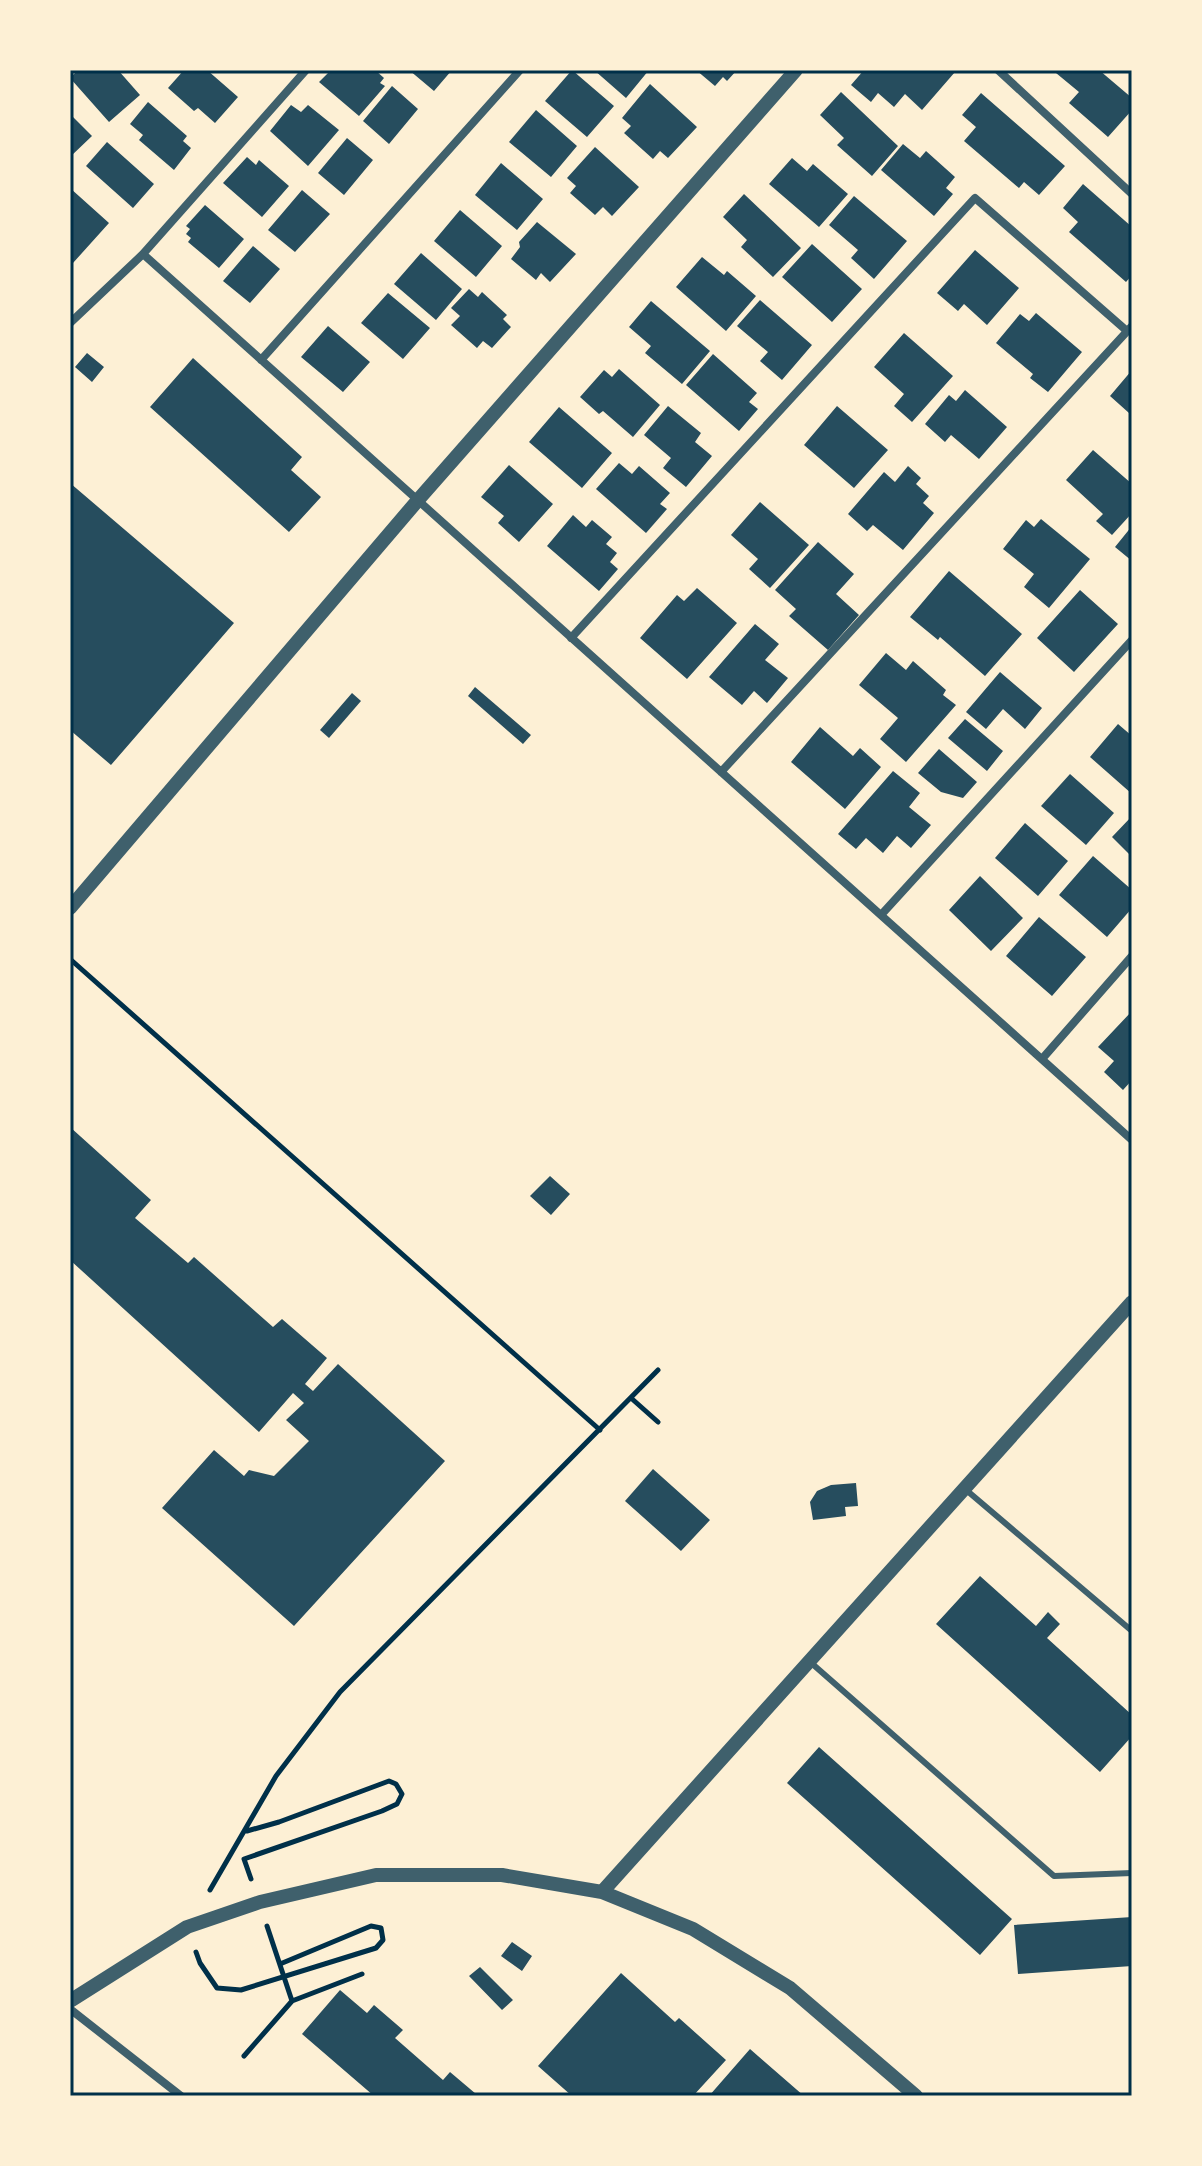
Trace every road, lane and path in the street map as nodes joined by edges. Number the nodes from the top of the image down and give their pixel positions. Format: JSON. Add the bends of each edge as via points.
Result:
{"nodes":[{"id":1,"x":306,"y":70,"type":"edge"},
{"id":2,"x":520,"y":70,"type":"edge"},
{"id":3,"x":796,"y":70,"type":"edge"},
{"id":4,"x":998,"y":70,"type":"edge"},
{"id":5,"x":1132,"y":194,"type":"edge"},
{"id":6,"x":143,"y":254,"type":"junction"},
{"id":7,"x":70,"y":323,"type":"edge"},
{"id":8,"x":1130,"y":328,"type":"edge"},
{"id":9,"x":261,"y":360,"type":"junction"},
{"id":10,"x":418,"y":500,"type":"junction"},
{"id":11,"x":571,"y":638,"type":"junction"},
{"id":12,"x":1132,"y":640,"type":"edge"},
{"id":13,"x":721,"y":772,"type":"junction"},
{"id":14,"x":70,"y":908,"type":"edge"},
{"id":15,"x":881,"y":915,"type":"junction"},
{"id":16,"x":1132,"y":956,"type":"edge"},
{"id":17,"x":70,"y":959,"type":"edge"},
{"id":18,"x":1042,"y":1059,"type":"junction"},
{"id":19,"x":1132,"y":1140,"type":"edge"},
{"id":20,"x":1132,"y":1302,"type":"edge"},
{"id":21,"x":658,"y":1370,"type":"dead end"},
{"id":22,"x":631,"y":1398,"type":"junction"},
{"id":23,"x":658,"y":1422,"type":"dead end"},
{"id":24,"x":600,"y":1430,"type":"junction"},
{"id":25,"x":965,"y":1489,"type":"junction"},
{"id":26,"x":1132,"y":1631,"type":"edge"},
{"id":27,"x":808,"y":1661,"type":"junction"},
{"id":28,"x":246,"y":1831,"type":"junction"},
{"id":29,"x":1132,"y":1873,"type":"edge"},
{"id":30,"x":255,"y":1889,"type":"dead end"},
{"id":31,"x":602,"y":1892,"type":"junction"},
{"id":32,"x":265,"y":1919,"type":"dead end"},
{"id":33,"x":187,"y":1927,"type":"junction"},
{"id":34,"x":280,"y":1964,"type":"junction"},
{"id":35,"x":362,"y":1974,"type":"dead end"},
{"id":36,"x":70,"y":2001,"type":"edge"},
{"id":37,"x":292,"y":2001,"type":"junction"},
{"id":38,"x":70,"y":2009,"type":"edge"},
{"id":39,"x":244,"y":2056,"type":"dead end"},
{"id":40,"x":181,"y":2096,"type":"edge"},
{"id":41,"x":916,"y":2096,"type":"edge"}],
"edges":[{"from":1,"to":6,"type":"street"},
{"from":2,"to":9,"type":"street"},
{"from":3,"to":10,"type":"street"},
{"from":4,"to":5,"type":"street"},
{"from":6,"to":7,"type":"street"},
{"from":6,"to":9,"type":"street"},
{"from":8,"to":11,"type":"street","via":[[975,198]]},
{"from":8,"to":13,"type":"street"},
{"from":9,"to":10,"type":"street"},
{"from":10,"to":11,"type":"street"},
{"from":10,"to":14,"type":"street"},
{"from":11,"to":13,"type":"street"},
{"from":12,"to":15,"type":"street"},
{"from":13,"to":15,"type":"street"},
{"from":15,"to":18,"type":"street"},
{"from":16,"to":18,"type":"street"},
{"from":17,"to":24,"type":"path"},
{"from":18,"to":19,"type":"street"},
{"from":20,"to":25,"type":"street"},
{"from":21,"to":22,"type":"path"},
{"from":22,"to":23,"type":"path"},
{"from":22,"to":24,"type":"path"},
{"from":24,"to":28,"type":"path","via":[[340,1692],[276,1776]]},
{"from":25,"to":26,"type":"lane"},
{"from":25,"to":27,"type":"street"},
{"from":27,"to":29,"type":"lane","via":[[1054,1876]]},
{"from":27,"to":31,"type":"street"},
{"from":28,"to":30,"type":"path","via":[[389,1781],[402,1794],[397,1804],[382,1811],[244,1859]]},
{"from":28,"to":33,"type":"path"},
{"from":31,"to":33,"type":"street","via":[[502,1875],[376,1875],[260,1902]]},
{"from":31,"to":41,"type":"street","via":[[693,1929],[790,1988]]},
{"from":32,"to":34,"type":"path"},
{"from":33,"to":34,"type":"path","via":[[200,1963],[217,1988],[241,1990],[376,1948],[383,1940],[381,1928],[371,1926]]},
{"from":33,"to":36,"type":"street"},
{"from":34,"to":37,"type":"path"},
{"from":35,"to":37,"type":"path"},
{"from":37,"to":39,"type":"path"},
{"from":38,"to":40,"type":"street"}]}
